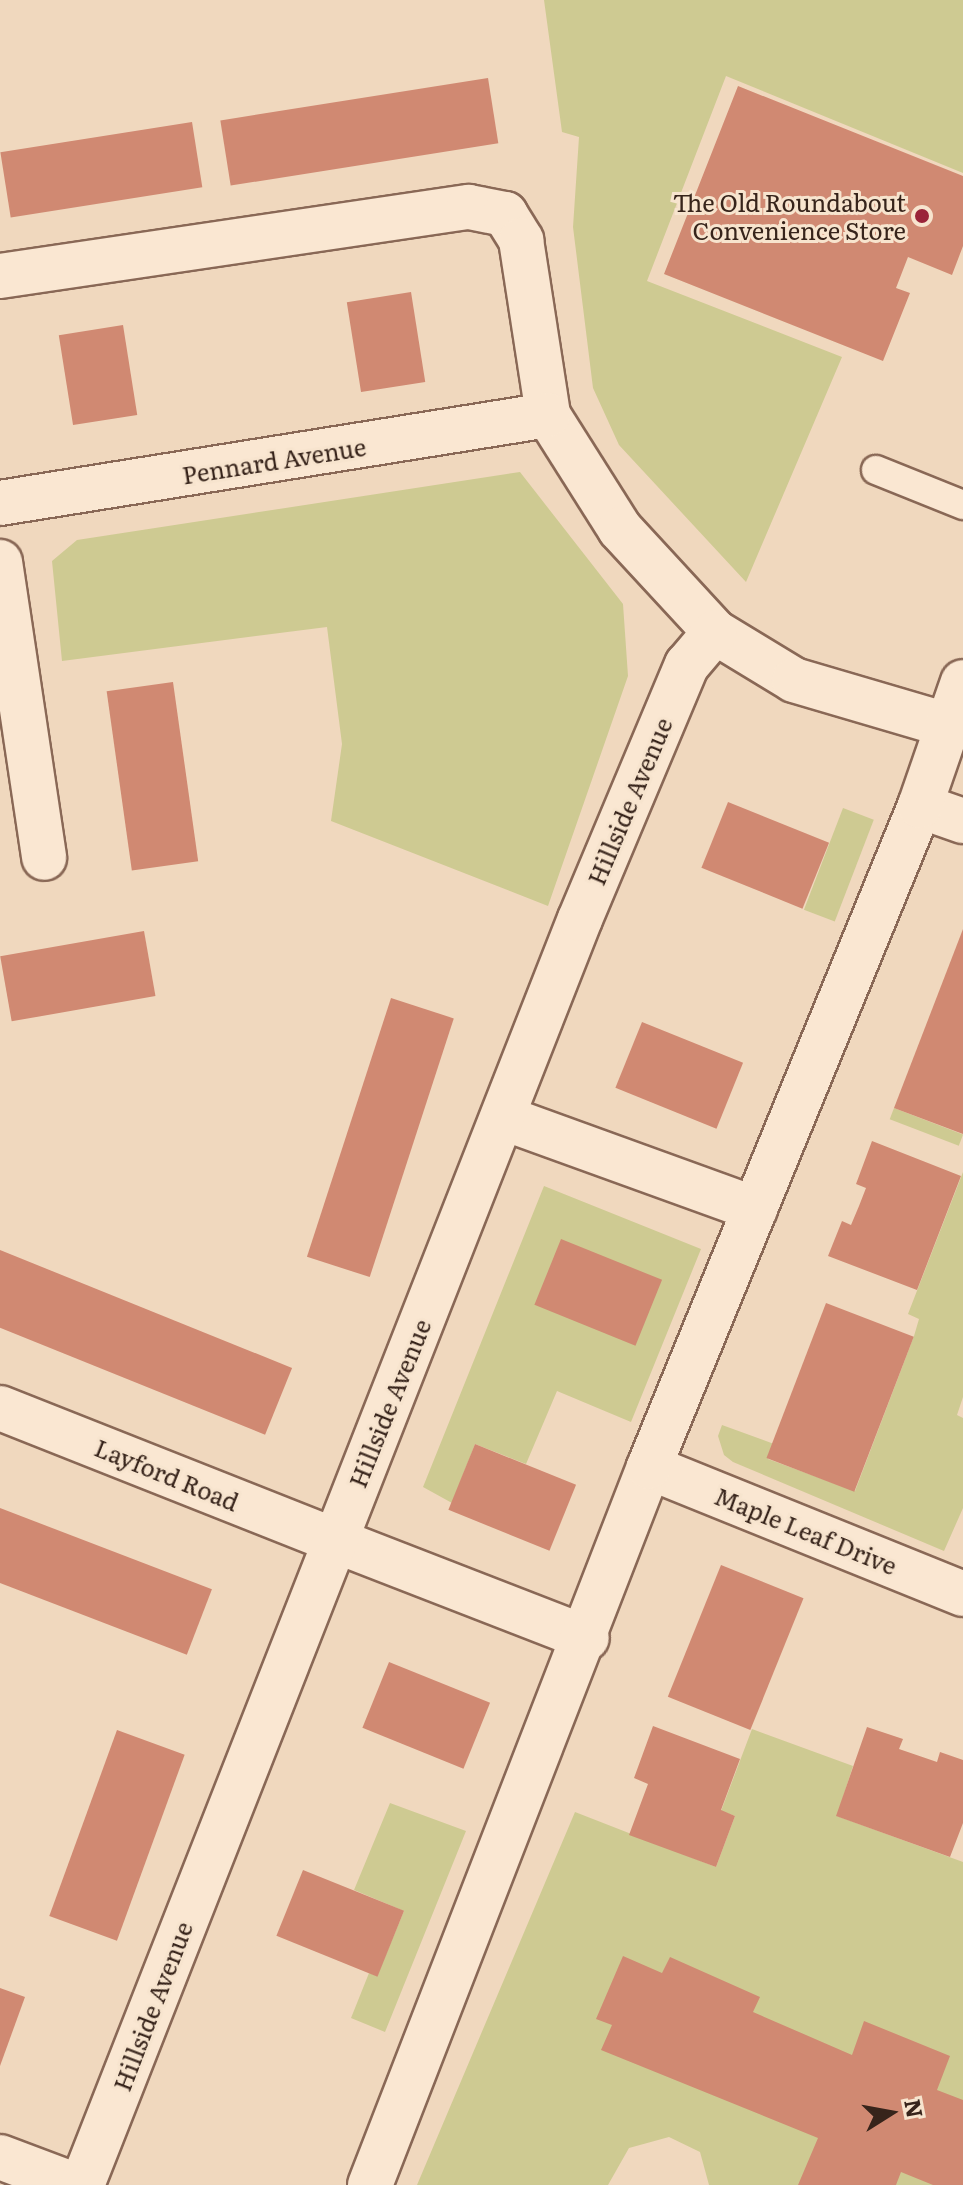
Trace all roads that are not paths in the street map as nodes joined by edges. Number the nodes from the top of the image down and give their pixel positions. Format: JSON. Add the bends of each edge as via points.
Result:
{"nodes":[{"id":1,"x":0,"y":276,"type":"edge"},
{"id":2,"x":548,"y":415,"type":"junction"},
{"id":3,"x":876,"y":470,"type":"dead end"},
{"id":4,"x":0,"y":503,"type":"edge"},
{"id":5,"x":963,"y":505,"type":"edge"},
{"id":6,"x":0,"y":562,"type":"edge"},
{"id":7,"x":715,"y":632,"type":"junction"},
{"id":8,"x":963,"y":682,"type":"edge"},
{"id":9,"x":947,"y":725,"type":"junction"},
{"id":10,"x":920,"y":806,"type":"junction"},
{"id":11,"x":963,"y":821,"type":"edge"},
{"id":12,"x":44,"y":858,"type":"dead end"},
{"id":13,"x":504,"y":1118,"type":"junction"},
{"id":14,"x":755,"y":1209,"type":"junction"},
{"id":15,"x":0,"y":1408,"type":"edge"},
{"id":16,"x":649,"y":1467,"type":"junction"},
{"id":17,"x":334,"y":1540,"type":"junction"},
{"id":18,"x":963,"y":1594,"type":"edge"},
{"id":19,"x":587,"y":1638,"type":"junction"},
{"id":20,"x":0,"y":2157,"type":"edge"},
{"id":21,"x":74,"y":2185,"type":"edge"},
{"id":22,"x":82,"y":2185,"type":"edge"},
{"id":23,"x":370,"y":2185,"type":"edge"}],
"edges":[{"from":1,"to":2,"type":"street","via":[[469,207],[505,214],[521,240]]},
{"from":2,"to":4,"type":"street","name":"Pennard Avenue"},
{"from":2,"to":7,"type":"street","via":[[620,529]]},
{"from":3,"to":5,"type":"lane"},
{"from":6,"to":12,"type":"street"},
{"from":7,"to":9,"type":"street","via":[[794,680]]},
{"from":7,"to":13,"type":"street","name":"Hillside Avenue","via":[[687,665]]},
{"from":8,"to":9,"type":"street"},
{"from":9,"to":10,"type":"street"},
{"from":10,"to":11,"type":"street"},
{"from":10,"to":14,"type":"street"},
{"from":13,"to":14,"type":"street"},
{"from":13,"to":17,"type":"street","name":"Hillside Avenue"},
{"from":14,"to":16,"type":"street"},
{"from":15,"to":17,"type":"street","name":"Layford Road"},
{"from":16,"to":18,"type":"street","name":"Maple Leaf Drive"},
{"from":16,"to":19,"type":"street"},
{"from":17,"to":19,"type":"street","name":"Layford Road"},
{"from":17,"to":22,"type":"street","name":"Hillside Avenue"},
{"from":19,"to":23,"type":"street"},
{"from":20,"to":21,"type":"street"}]}
